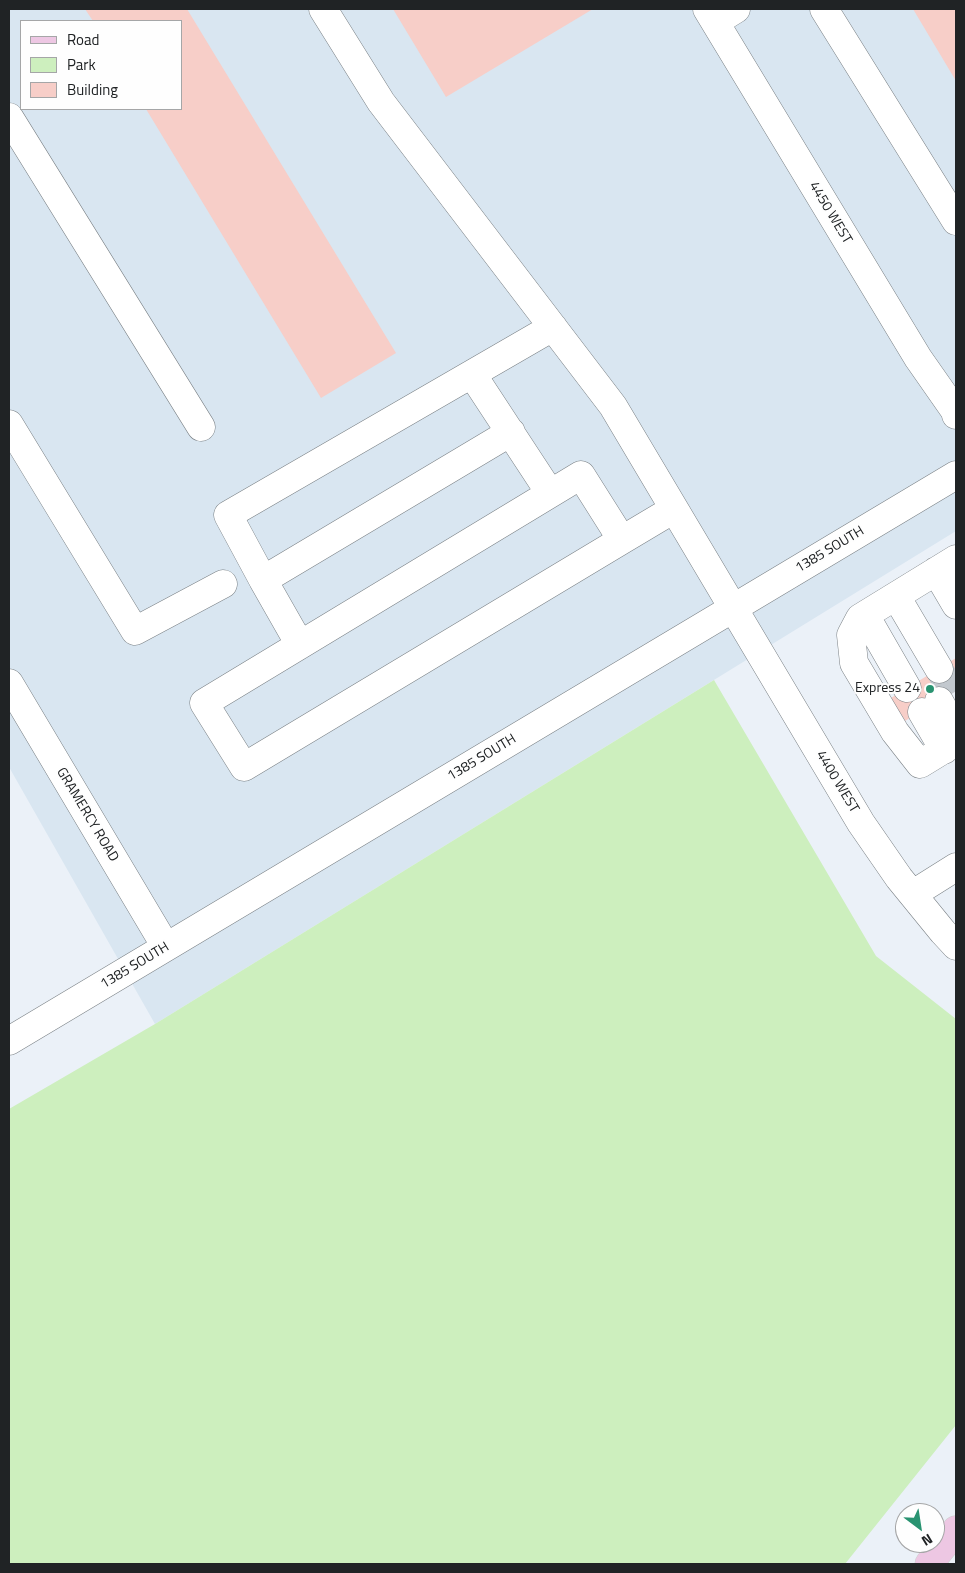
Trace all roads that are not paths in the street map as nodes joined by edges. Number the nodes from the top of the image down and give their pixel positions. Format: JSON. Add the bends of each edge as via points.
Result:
{"nodes":[{"id":1,"x":323,"y":9,"type":"edge"},
{"id":2,"x":824,"y":9,"type":"edge"},
{"id":3,"x":719,"y":13,"type":"edge"},
{"id":4,"x":9,"y":117,"type":"edge"},
{"id":5,"x":956,"y":221,"type":"edge"},
{"id":6,"x":553,"y":327,"type":"junction"},
{"id":7,"x":472,"y":374,"type":"junction"},
{"id":8,"x":956,"y":412,"type":"edge"},
{"id":9,"x":9,"y":424,"type":"edge"},
{"id":10,"x":202,"y":427,"type":"dead end"},
{"id":11,"x":511,"y":432,"type":"junction"},
{"id":12,"x":956,"y":475,"type":"edge"},
{"id":13,"x":550,"y":493,"type":"junction"},
{"id":14,"x":674,"y":509,"type":"junction"},
{"id":15,"x":622,"y":540,"type":"junction"},
{"id":16,"x":951,"y":562,"type":"edge"},
{"id":17,"x":263,"y":580,"type":"junction"},
{"id":18,"x":223,"y":584,"type":"dead end"},
{"id":19,"x":956,"y":605,"type":"edge"},
{"id":20,"x":881,"y":606,"type":"junction"},
{"id":21,"x":733,"y":609,"type":"junction"},
{"id":22,"x":300,"y":645,"type":"junction"},
{"id":23,"x":9,"y":683,"type":"edge"},
{"id":24,"x":942,"y":701,"type":"edge"},
{"id":25,"x":952,"y":741,"type":"edge"},
{"id":26,"x":956,"y":867,"type":"edge"},
{"id":27,"x":913,"y":894,"type":"junction"},
{"id":28,"x":956,"y":946,"type":"edge"},
{"id":29,"x":166,"y":947,"type":"junction"},
{"id":30,"x":9,"y":1041,"type":"edge"},
{"id":31,"x":956,"y":1530,"type":"edge"},
{"id":32,"x":929,"y":1564,"type":"edge"}],
"edges":[{"from":1,"to":6,"type":"street","name":"4400 WEST","via":[[380,102]]},
{"from":2,"to":5,"type":"street"},
{"from":3,"to":8,"type":"street","name":"4450 WEST","via":[[918,358]]},
{"from":4,"to":10,"type":"street"},
{"from":6,"to":7,"type":"street"},
{"from":6,"to":14,"type":"street","name":"4400 WEST","via":[[613,406]]},
{"from":7,"to":11,"type":"street"},
{"from":7,"to":17,"type":"street","via":[[228,515]]},
{"from":9,"to":18,"type":"street","via":[[135,631]]},
{"from":11,"to":13,"type":"street"},
{"from":11,"to":17,"type":"street"},
{"from":12,"to":21,"type":"street","name":"1385 SOUTH"},
{"from":13,"to":15,"type":"street","via":[[581,475]]},
{"from":13,"to":22,"type":"street"},
{"from":14,"to":15,"type":"street"},
{"from":14,"to":21,"type":"street","name":"4400 WEST"},
{"from":15,"to":22,"type":"street","via":[[244,767],[204,703]]},
{"from":16,"to":19,"type":"street"},
{"from":16,"to":20,"type":"street"},
{"from":17,"to":22,"type":"street"},
{"from":20,"to":20,"type":"street","via":[[924,678]]},
{"from":20,"to":25,"type":"street","via":[[860,618],[851,635],[854,663],[895,732],[920,764]]},
{"from":21,"to":27,"type":"street","name":"4400 WEST","via":[[861,823]]},
{"from":21,"to":29,"type":"street","name":"1385 SOUTH"},
{"from":23,"to":29,"type":"street","name":"GRAMERCY ROAD"},
{"from":24,"to":25,"type":"street"},
{"from":26,"to":27,"type":"street"},
{"from":27,"to":28,"type":"street","name":"4400 WEST"},
{"from":29,"to":30,"type":"street","name":"1385 SOUTH"},
{"from":31,"to":32,"type":"main road"}]}
